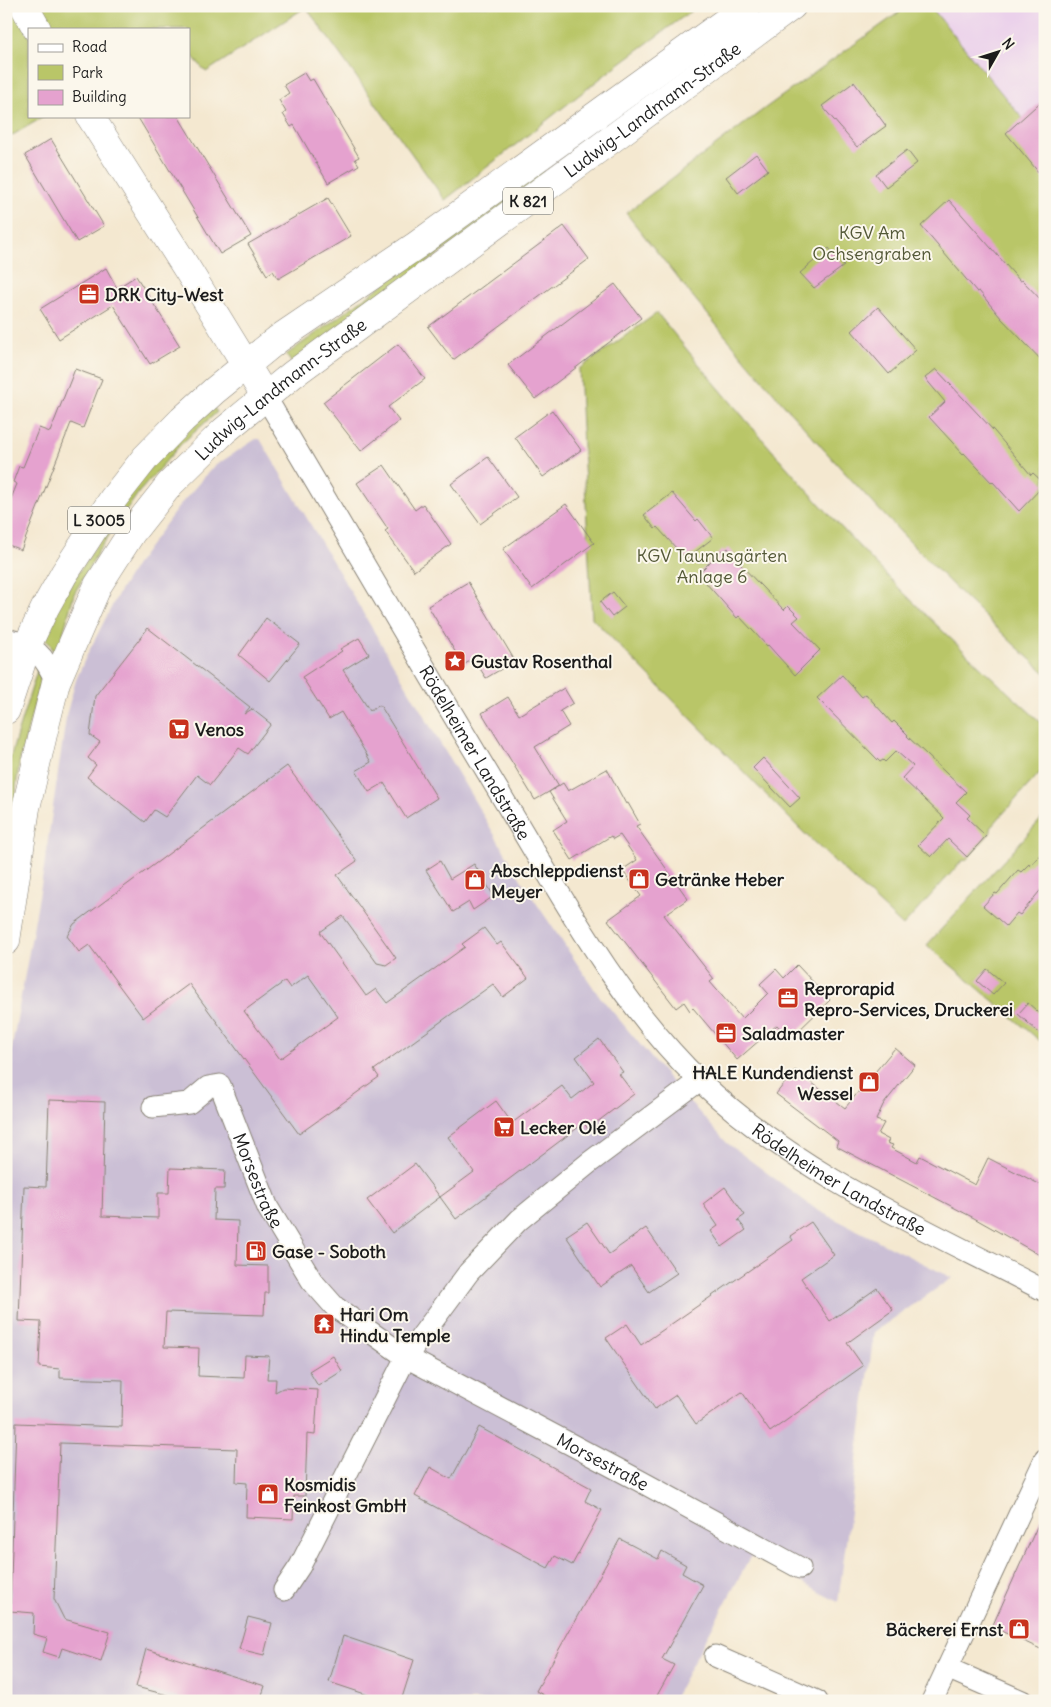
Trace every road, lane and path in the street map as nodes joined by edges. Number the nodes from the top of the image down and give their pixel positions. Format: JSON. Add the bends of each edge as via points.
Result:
{"nodes":[{"id":1,"x":24,"y":6,"type":"edge"},
{"id":2,"x":746,"y":6,"type":"edge"},
{"id":3,"x":792,"y":6,"type":"edge"},
{"id":4,"x":36,"y":28,"type":"edge"},
{"id":5,"x":96,"y":127,"type":"edge"},
{"id":6,"x":246,"y":366,"type":"junction"},
{"id":7,"x":265,"y":396,"type":"junction"},
{"id":8,"x":17,"y":643,"type":"edge"},
{"id":9,"x":56,"y":682,"type":"junction"},
{"id":10,"x":6,"y":710,"type":"edge"},
{"id":11,"x":13,"y":855,"type":"edge"},
{"id":12,"x":6,"y":941,"type":"edge"},
{"id":13,"x":700,"y":1080,"type":"junction"},
{"id":14,"x":153,"y":1107,"type":"dead end"},
{"id":15,"x":1045,"y":1291,"type":"edge"},
{"id":16,"x":406,"y":1358,"type":"junction"},
{"id":17,"x":1045,"y":1459,"type":"edge"},
{"id":18,"x":800,"y":1568,"type":"dead end"},
{"id":19,"x":284,"y":1590,"type":"dead end"},
{"id":20,"x":715,"y":1656,"type":"dead end"},
{"id":21,"x":947,"y":1668,"type":"junction"},
{"id":22,"x":817,"y":1701,"type":"edge"},
{"id":23,"x":932,"y":1701,"type":"edge"},
{"id":24,"x":1022,"y":1701,"type":"edge"}],
"edges":[{"from":1,"to":4,"type":"main road"},
{"from":2,"to":6,"type":"main road","name":"Ludwig-Landmann-Straße","number":"K 821","via":[[417,245],[278,339]]},
{"from":3,"to":7,"type":"main road","name":"Ludwig-Landmann-Straße","number":"K 821"},
{"from":5,"to":6,"type":"main road","name":"Rödelheimer Landstraße"},
{"from":6,"to":7,"type":"main road","name":"Rödelheimer Landstraße"},
{"from":6,"to":8,"type":"main road","name":"Ludwig-Landmann-Straße","number":"L 3005","via":[[182,420],[146,457],[113,498],[44,608]]},
{"from":7,"to":9,"type":"main road","name":"Ludwig-Landmann-Straße","number":"L 3005","via":[[208,445],[170,484],[132,532],[98,585]]},
{"from":7,"to":13,"type":"street","name":"Rödelheimer Landstraße","via":[[548,874],[612,975],[646,1022]]},
{"from":8,"to":9,"type":"street","via":[[40,653]]},
{"from":8,"to":10,"type":"main road","name":"Ludwig-Landmann-Straße","number":"L 3005"},
{"from":9,"to":11,"type":"main road","name":"Ludwig-Landmann-Straße","number":"L 3005"},
{"from":11,"to":12,"type":"main road","name":"Ludwig-Landmann-Straße","number":"L 3005"},
{"from":13,"to":15,"type":"street","name":"Rödelheimer Landstraße","via":[[781,1146],[841,1186]]},
{"from":13,"to":16,"type":"street","via":[[518,1220],[469,1272]]},
{"from":14,"to":16,"type":"street","name":"Morsestraße","via":[[189,1103],[208,1087],[220,1085],[268,1208],[312,1281],[335,1307]]},
{"from":16,"to":18,"type":"street","name":"Morsestraße"},
{"from":16,"to":19,"type":"street","via":[[300,1566]]},
{"from":17,"to":21,"type":"street"},
{"from":20,"to":22,"type":"street"},
{"from":21,"to":23,"type":"street"},
{"from":21,"to":24,"type":"street"}]}
